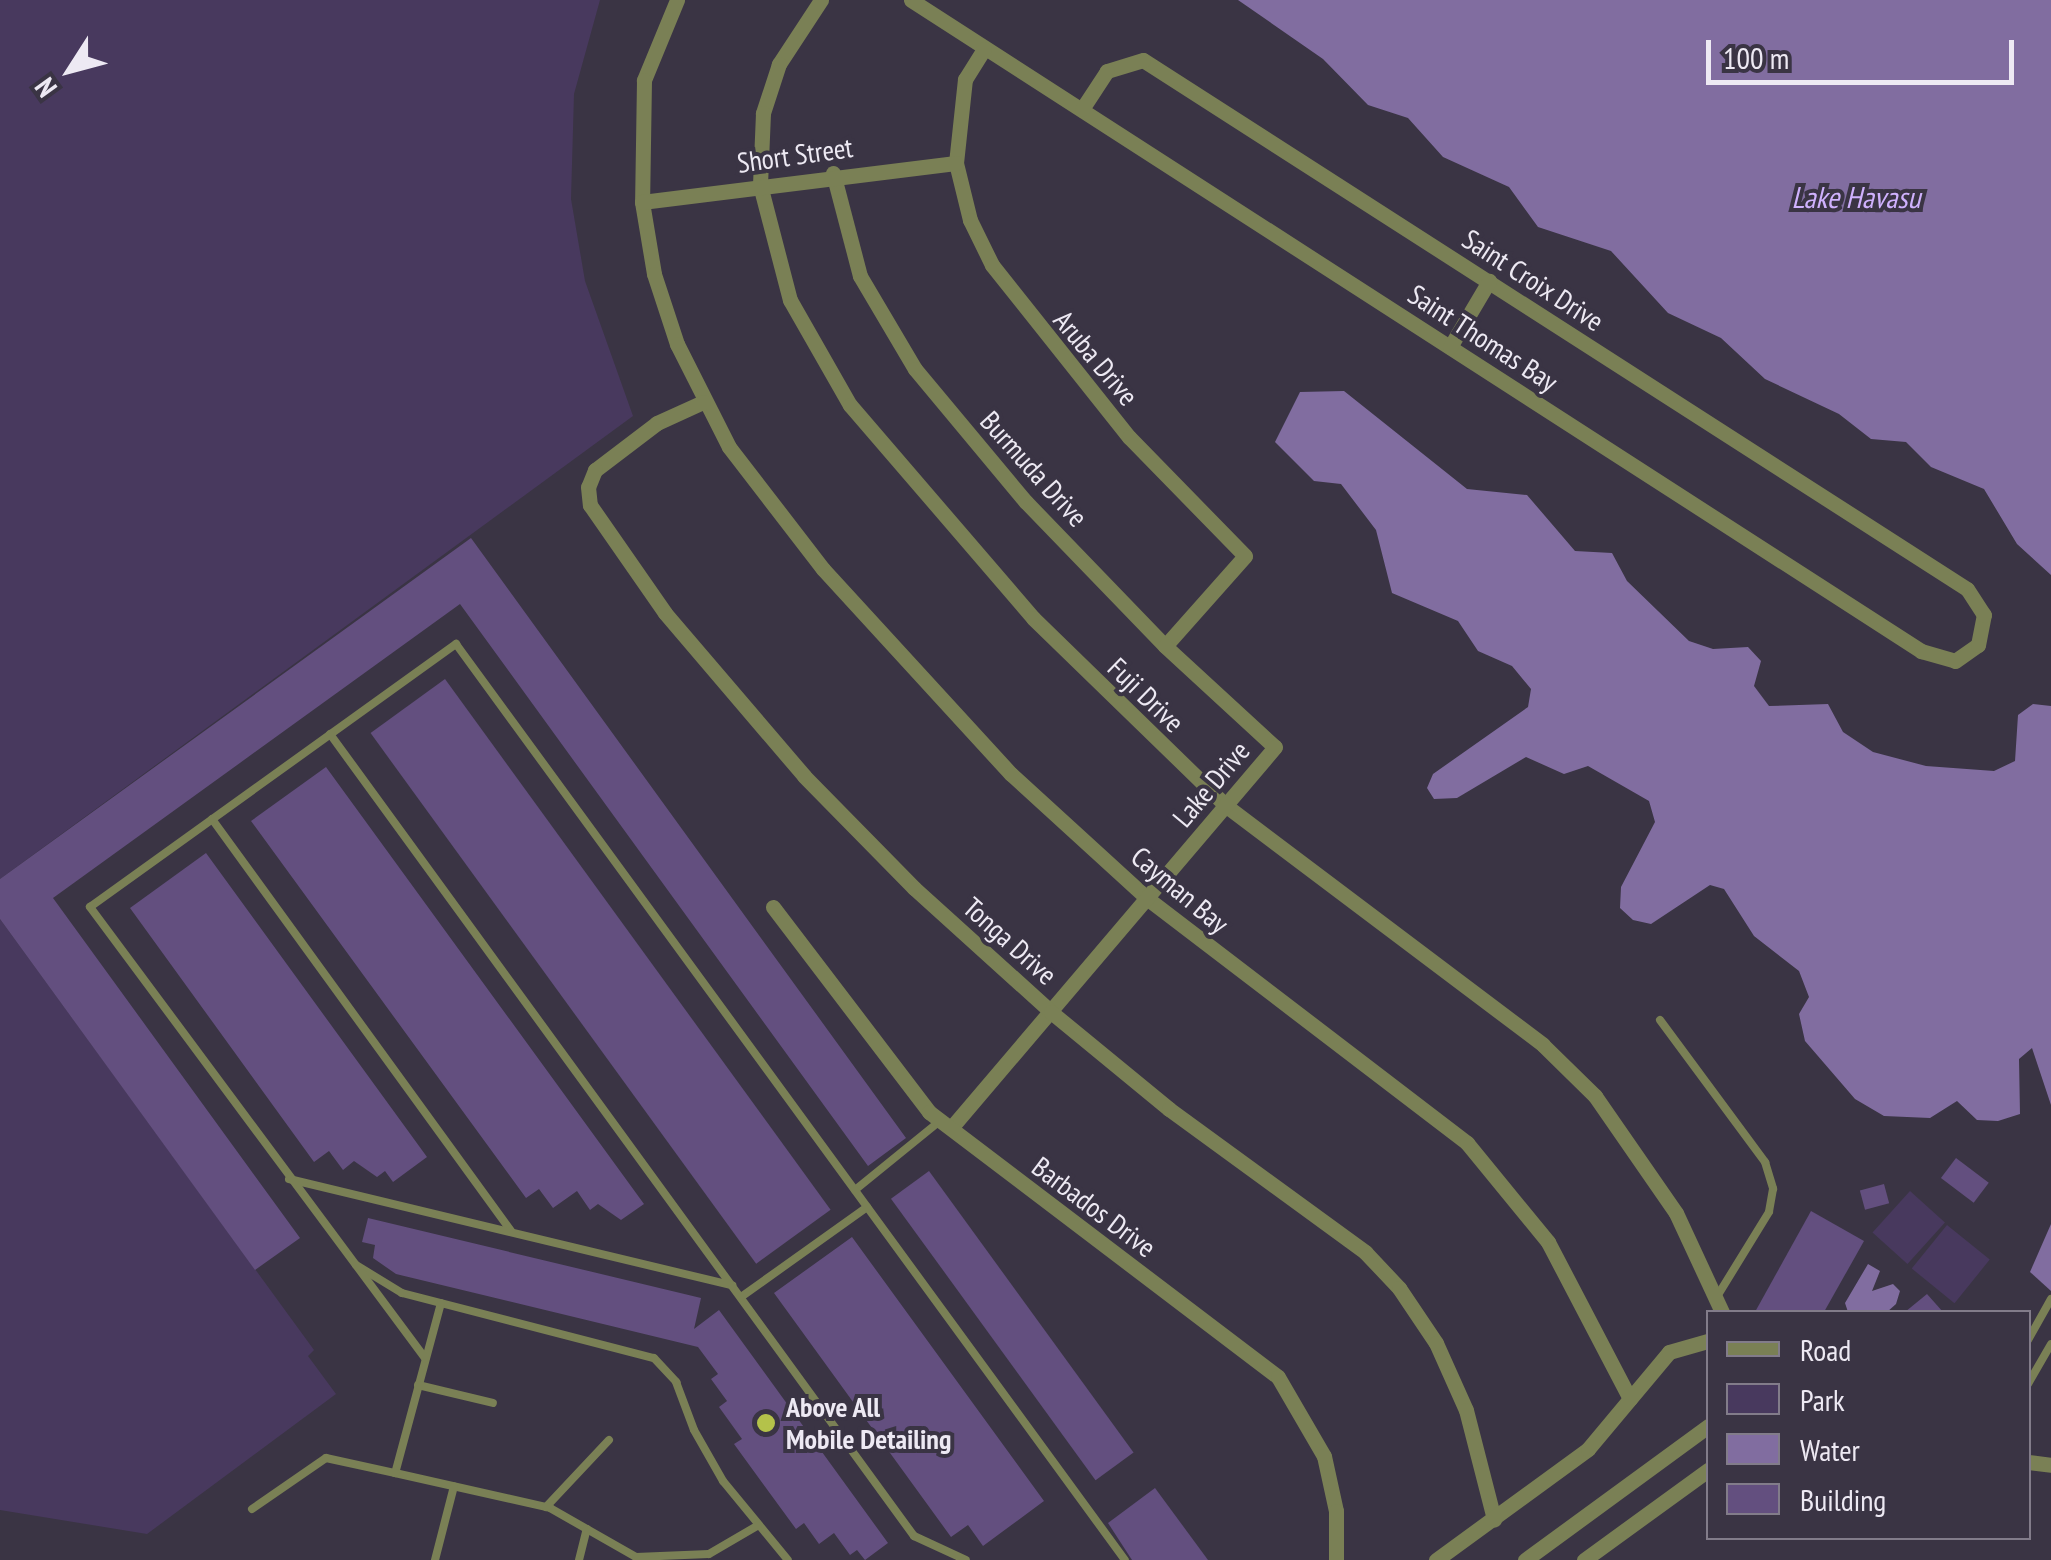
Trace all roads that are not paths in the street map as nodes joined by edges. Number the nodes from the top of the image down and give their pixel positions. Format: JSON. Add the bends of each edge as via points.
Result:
{"nodes":[{"id":1,"x":677,"y":0,"type":"edge"},
{"id":2,"x":822,"y":0,"type":"edge"},
{"id":3,"x":911,"y":0,"type":"edge"},
{"id":4,"x":984,"y":49,"type":"junction"},
{"id":5,"x":1082,"y":109,"type":"junction"},
{"id":6,"x":956,"y":163,"type":"junction"},
{"id":7,"x":833,"y":173,"type":"junction"},
{"id":8,"x":760,"y":184,"type":"junction"},
{"id":9,"x":642,"y":202,"type":"junction"},
{"id":10,"x":1489,"y":281,"type":"junction"},
{"id":11,"x":1450,"y":347,"type":"junction"},
{"id":12,"x":703,"y":402,"type":"junction"},
{"id":13,"x":1966,"y":589,"type":"joint"},
{"id":14,"x":1165,"y":646,"type":"junction"},
{"id":15,"x":330,"y":734,"type":"junction"},
{"id":16,"x":1275,"y":747,"type":"joint"},
{"id":17,"x":1225,"y":805,"type":"junction"},
{"id":18,"x":212,"y":819,"type":"junction"},
{"id":19,"x":1148,"y":899,"type":"junction"},
{"id":20,"x":773,"y":907,"type":"dead end"},
{"id":21,"x":1050,"y":1012,"type":"junction"},
{"id":22,"x":1660,"y":1020,"type":"dead end"},
{"id":23,"x":946,"y":1124,"type":"junction"},
{"id":24,"x":288,"y":1178,"type":"junction"},
{"id":25,"x":855,"y":1190,"type":"junction"},
{"id":26,"x":867,"y":1206,"type":"junction"},
{"id":27,"x":510,"y":1231,"type":"junction"},
{"id":28,"x":348,"y":1258,"type":"junction"},
{"id":29,"x":732,"y":1285,"type":"junction"},
{"id":30,"x":1718,"y":1294,"type":"junction"},
{"id":31,"x":741,"y":1297,"type":"junction"},
{"id":32,"x":2051,"y":1299,"type":"edge"},
{"id":33,"x":441,"y":1304,"type":"junction"},
{"id":34,"x":1722,"y":1310,"type":"edge"},
{"id":35,"x":2031,"y":1335,"type":"edge"},
{"id":36,"x":1706,"y":1342,"type":"edge"},
{"id":37,"x":2051,"y":1344,"type":"edge"},
{"id":38,"x":425,"y":1358,"type":"junction"},
{"id":39,"x":2031,"y":1379,"type":"edge"},
{"id":40,"x":418,"y":1385,"type":"junction"},
{"id":41,"x":1630,"y":1399,"type":"junction"},
{"id":42,"x":492,"y":1403,"type":"dead end"},
{"id":43,"x":1706,"y":1427,"type":"edge"},
{"id":44,"x":608,"y":1440,"type":"dead end"},
{"id":45,"x":1706,"y":1471,"type":"edge"},
{"id":46,"x":396,"y":1473,"type":"junction"},
{"id":47,"x":454,"y":1486,"type":"junction"},
{"id":48,"x":546,"y":1507,"type":"junction"},
{"id":49,"x":252,"y":1509,"type":"dead end"},
{"id":50,"x":1494,"y":1519,"type":"junction"},
{"id":51,"x":757,"y":1526,"type":"junction"},
{"id":52,"x":587,"y":1529,"type":"junction"},
{"id":53,"x":717,"y":1556,"type":"edge"},
{"id":54,"x":435,"y":1560,"type":"edge"},
{"id":55,"x":579,"y":1560,"type":"edge"},
{"id":56,"x":788,"y":1560,"type":"edge"},
{"id":57,"x":966,"y":1560,"type":"edge"},
{"id":58,"x":1125,"y":1560,"type":"edge"},
{"id":59,"x":1336,"y":1560,"type":"edge"},
{"id":60,"x":1436,"y":1560,"type":"edge"},
{"id":61,"x":1525,"y":1560,"type":"edge"},
{"id":62,"x":1584,"y":1560,"type":"edge"}],
"edges":[{"from":1,"to":9,"type":"street","via":[[644,80]]},
{"from":2,"to":8,"type":"street","name":"Fuji Drive","via":[[780,64],[763,112]]},
{"from":3,"to":4,"type":"street","name":"Saint Thomas Bay"},
{"from":4,"to":5,"type":"street","name":"Saint Thomas Bay"},
{"from":4,"to":6,"type":"street","name":"Aruba Drive","via":[[965,79]]},
{"from":5,"to":10,"type":"street","name":"Saint Croix Drive","via":[[1107,71],[1143,60]]},
{"from":5,"to":11,"type":"street","name":"Saint Thomas Bay"},
{"from":6,"to":7,"type":"street","name":"Short Street"},
{"from":6,"to":14,"type":"street","name":"Aruba Drive","via":[[970,220],[1019,305],[1130,437],[1245,556]]},
{"from":7,"to":8,"type":"street","name":"Short Street"},
{"from":7,"to":14,"type":"street","name":"Burmuda Drive","via":[[860,276],[915,369],[1026,502]]},
{"from":8,"to":9,"type":"street","name":"Short Street"},
{"from":8,"to":17,"type":"street","name":"Fuji Drive","via":[[790,300],[850,405],[1032,618]]},
{"from":9,"to":12,"type":"street","via":[[654,274]]},
{"from":10,"to":11,"type":"street"},
{"from":10,"to":13,"type":"street","name":"Saint Croix Drive"},
{"from":11,"to":13,"type":"street","name":"Saint Thomas Bay","via":[[1920,651],[1955,662],[1978,645],[1984,615]]},
{"from":12,"to":19,"type":"street","name":"Cayman Bay","via":[[763,493],[910,667],[1011,774]]},
{"from":12,"to":21,"type":"street","name":"Tonga Drive","via":[[657,423],[595,470],[590,505],[665,612],[804,776]]},
{"from":14,"to":16,"type":"street","name":"Burmuda Drive"},
{"from":15,"to":18,"type":"lane"},
{"from":15,"to":25,"type":"lane","via":[[456,644]]},
{"from":15,"to":29,"type":"lane"},
{"from":16,"to":17,"type":"street","name":"Lake Drive"},
{"from":17,"to":19,"type":"street","name":"Lake Drive"},
{"from":17,"to":30,"type":"street","name":"Fuji Drive","via":[[1556,1058],[1644,1160]]},
{"from":18,"to":24,"type":"lane","via":[[90,907]]},
{"from":18,"to":27,"type":"lane"},
{"from":19,"to":21,"type":"street","name":"Lake Drive"},
{"from":19,"to":41,"type":"street","name":"Cayman Bay","via":[[1467,1143],[1548,1242]]},
{"from":20,"to":23,"type":"street","name":"Barbados Drive","via":[[918,1102]]},
{"from":21,"to":23,"type":"street","name":"Lake Drive"},
{"from":21,"to":50,"type":"street","name":"Tonga Drive","via":[[1169,1109],[1365,1252],[1400,1288],[1436,1343],[1466,1410]]},
{"from":22,"to":30,"type":"lane","via":[[1765,1162],[1773,1189],[1769,1212]]},
{"from":23,"to":25,"type":"lane"},
{"from":23,"to":59,"type":"street","name":"Barbados Drive","via":[[1278,1377],[1324,1456],[1336,1512]]},
{"from":24,"to":27,"type":"lane"},
{"from":24,"to":28,"type":"lane"},
{"from":25,"to":26,"type":"lane"},
{"from":26,"to":31,"type":"lane"},
{"from":26,"to":58,"type":"lane"},
{"from":27,"to":29,"type":"lane"},
{"from":28,"to":33,"type":"lane","via":[[387,1287]]},
{"from":28,"to":38,"type":"lane"},
{"from":29,"to":31,"type":"lane"},
{"from":30,"to":34,"type":"street","name":"Fuji Drive"},
{"from":31,"to":57,"type":"lane","via":[[914,1536]]},
{"from":32,"to":35,"type":"lane"},
{"from":33,"to":38,"type":"lane"},
{"from":33,"to":51,"type":"lane","via":[[658,1361],[676,1382],[708,1456]]},
{"from":36,"to":41,"type":"street","via":[[1669,1352]]},
{"from":37,"to":39,"type":"lane"},
{"from":38,"to":40,"type":"lane"},
{"from":40,"to":42,"type":"lane"},
{"from":40,"to":46,"type":"lane"},
{"from":41,"to":50,"type":"street","via":[[1588,1450]]},
{"from":43,"to":61,"type":"street"},
{"from":44,"to":48,"type":"lane"},
{"from":45,"to":62,"type":"street"},
{"from":46,"to":47,"type":"lane"},
{"from":46,"to":49,"type":"lane","via":[[326,1458]]},
{"from":47,"to":48,"type":"lane"},
{"from":47,"to":54,"type":"lane"},
{"from":48,"to":52,"type":"lane"},
{"from":50,"to":60,"type":"street"},
{"from":51,"to":53,"type":"lane"},
{"from":51,"to":56,"type":"lane"},
{"from":52,"to":53,"type":"lane","via":[[632,1556]]},
{"from":52,"to":55,"type":"lane"}]}
